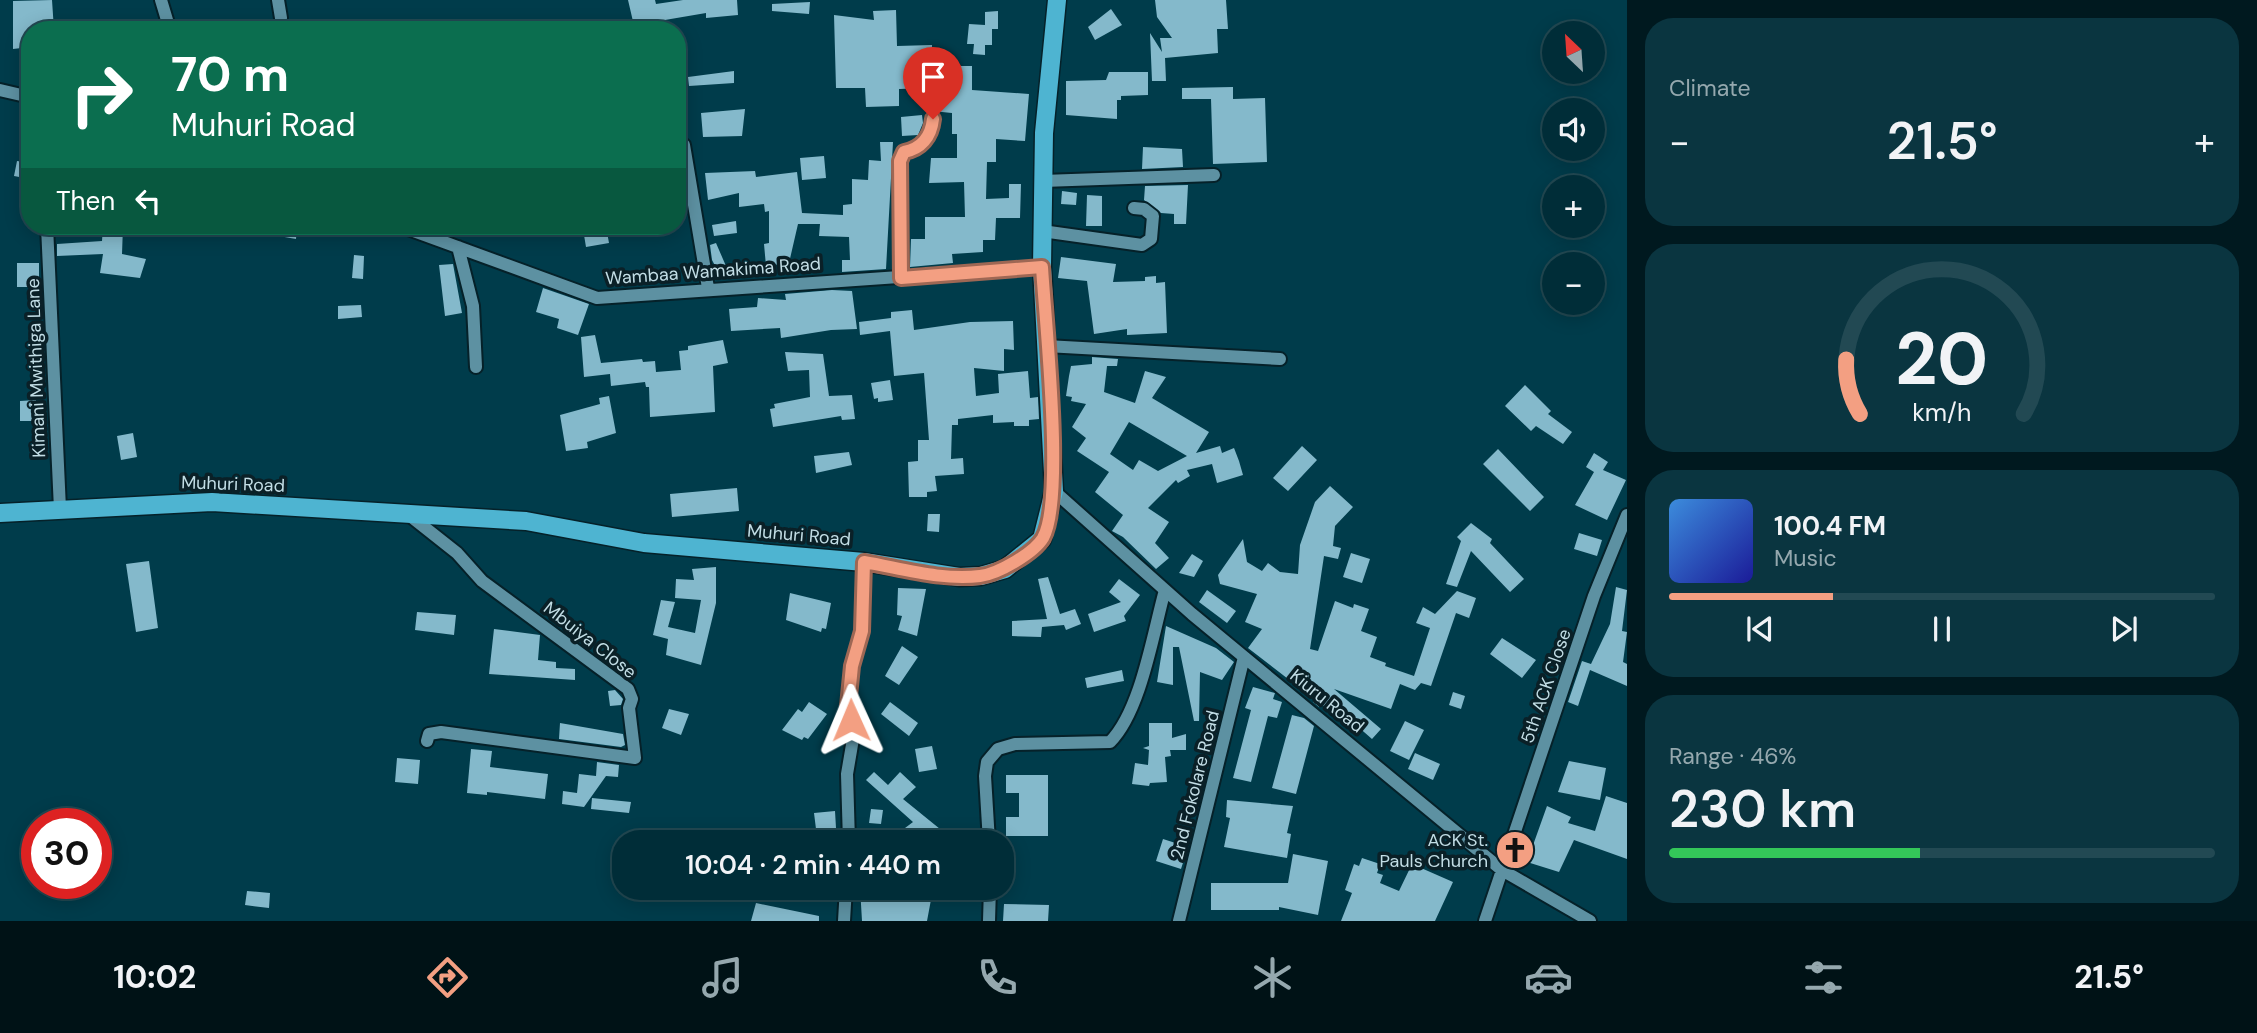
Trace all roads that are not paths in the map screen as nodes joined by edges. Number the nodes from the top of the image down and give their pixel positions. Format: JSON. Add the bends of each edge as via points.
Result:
{"nodes":[{"id":1,"x":161,"y":0,"type":"edge"},
{"id":2,"x":278,"y":0,"type":"edge"},
{"id":3,"x":1057,"y":0,"type":"edge"},
{"id":4,"x":281,"y":18,"type":"dead end"},
{"id":5,"x":167,"y":21,"type":"edge"},
{"id":6,"x":0,"y":90,"type":"edge"},
{"id":7,"x":21,"y":95,"type":"edge"},
{"id":8,"x":933,"y":119,"type":"dead end"},
{"id":9,"x":686,"y":157,"type":"edge"},
{"id":10,"x":1214,"y":175,"type":"dead end"},
{"id":11,"x":1043,"y":181,"type":"junction"},
{"id":12,"x":1135,"y":208,"type":"dead end"},
{"id":13,"x":1042,"y":231,"type":"junction"},
{"id":14,"x":47,"y":235,"type":"edge"},
{"id":15,"x":425,"y":235,"type":"edge"},
{"id":16,"x":458,"y":247,"type":"junction"},
{"id":17,"x":1042,"y":267,"type":"junction"},
{"id":18,"x":901,"y":278,"type":"junction"},
{"id":19,"x":708,"y":289,"type":"junction"},
{"id":20,"x":1046,"y":346,"type":"junction"},
{"id":21,"x":1280,"y":359,"type":"dead end"},
{"id":22,"x":476,"y":367,"type":"dead end"},
{"id":23,"x":1054,"y":491,"type":"junction"},
{"id":24,"x":60,"y":509,"type":"junction"},
{"id":25,"x":0,"y":513,"type":"edge"},
{"id":26,"x":409,"y":515,"type":"junction"},
{"id":27,"x":1627,"y":515,"type":"edge"},
{"id":28,"x":864,"y":562,"type":"junction"},
{"id":29,"x":1165,"y":590,"type":"junction"},
{"id":30,"x":1244,"y":657,"type":"junction"},
{"id":31,"x":427,"y":741,"type":"dead end"},
{"id":32,"x":849,"y":830,"type":"edge"},
{"id":33,"x":988,"y":830,"type":"edge"},
{"id":34,"x":1502,"y":870,"type":"junction"},
{"id":35,"x":845,"y":900,"type":"edge"},
{"id":36,"x":990,"y":900,"type":"edge"},
{"id":37,"x":844,"y":921,"type":"edge"},
{"id":38,"x":989,"y":921,"type":"edge"},
{"id":39,"x":1179,"y":921,"type":"edge"},
{"id":40,"x":1485,"y":921,"type":"edge"},
{"id":41,"x":1590,"y":921,"type":"edge"}],
"edges":[{"from":1,"to":5,"type":"street"},
{"from":2,"to":4,"type":"street"},
{"from":3,"to":11,"type":"main road","name":"Muhuri Road"},
{"from":6,"to":7,"type":"street"},
{"from":8,"to":18,"type":"street","via":[[923,143],[904,152],[900,161]]},
{"from":9,"to":19,"type":"street"},
{"from":10,"to":11,"type":"street"},
{"from":11,"to":13,"type":"main road","name":"Muhuri Road"},
{"from":12,"to":13,"type":"street","via":[[1153,216],[1151,239],[1142,245]]},
{"from":13,"to":17,"type":"main road","name":"Muhuri Road"},
{"from":14,"to":24,"type":"street","name":"Kimani Mwithiga Lane"},
{"from":15,"to":16,"type":"street","name":"Wambaa Wamakima Road"},
{"from":16,"to":19,"type":"street","name":"Wambaa Wamakima Road","via":[[597,298]]},
{"from":16,"to":22,"type":"street","via":[[473,306]]},
{"from":17,"to":18,"type":"street","name":"Wambaa Wamakima Road"},
{"from":17,"to":20,"type":"main road","name":"Muhuri Road"},
{"from":18,"to":19,"type":"street","name":"Wambaa Wamakima Road"},
{"from":20,"to":21,"type":"street"},
{"from":20,"to":23,"type":"main road","name":"Muhuri Road"},
{"from":23,"to":28,"type":"main road","name":"Muhuri Road","via":[[1042,539],[1005,569],[958,577]]},
{"from":23,"to":29,"type":"street","name":"Kiuru Road"},
{"from":24,"to":25,"type":"main road","name":"Muhuri Road"},
{"from":24,"to":26,"type":"main road","name":"Muhuri Road","via":[[212,502]]},
{"from":26,"to":28,"type":"main road","name":"Muhuri Road","via":[[526,521],[644,543]]},
{"from":26,"to":31,"type":"street","name":"Mbuiya Close","via":[[457,553],[482,581],[628,689],[635,758],[441,732],[429,734]]},
{"from":27,"to":34,"type":"street","name":"5th ACK Close","via":[[1594,596]]},
{"from":28,"to":32,"type":"street","via":[[862,631],[848,706],[854,733],[847,774]]},
{"from":29,"to":30,"type":"street","name":"Kiuru Road"},
{"from":29,"to":33,"type":"street","via":[[1121,731],[1110,742],[1016,744],[999,749],[987,762],[985,776]]},
{"from":30,"to":34,"type":"street","name":"Kiuru Road"},
{"from":30,"to":39,"type":"street","name":"2nd Fokolare Road"},
{"from":34,"to":40,"type":"street","name":"5th ACK Close"},
{"from":34,"to":41,"type":"street","name":"Kiuru Road"},
{"from":35,"to":37,"type":"street"},
{"from":36,"to":38,"type":"street"}]}
